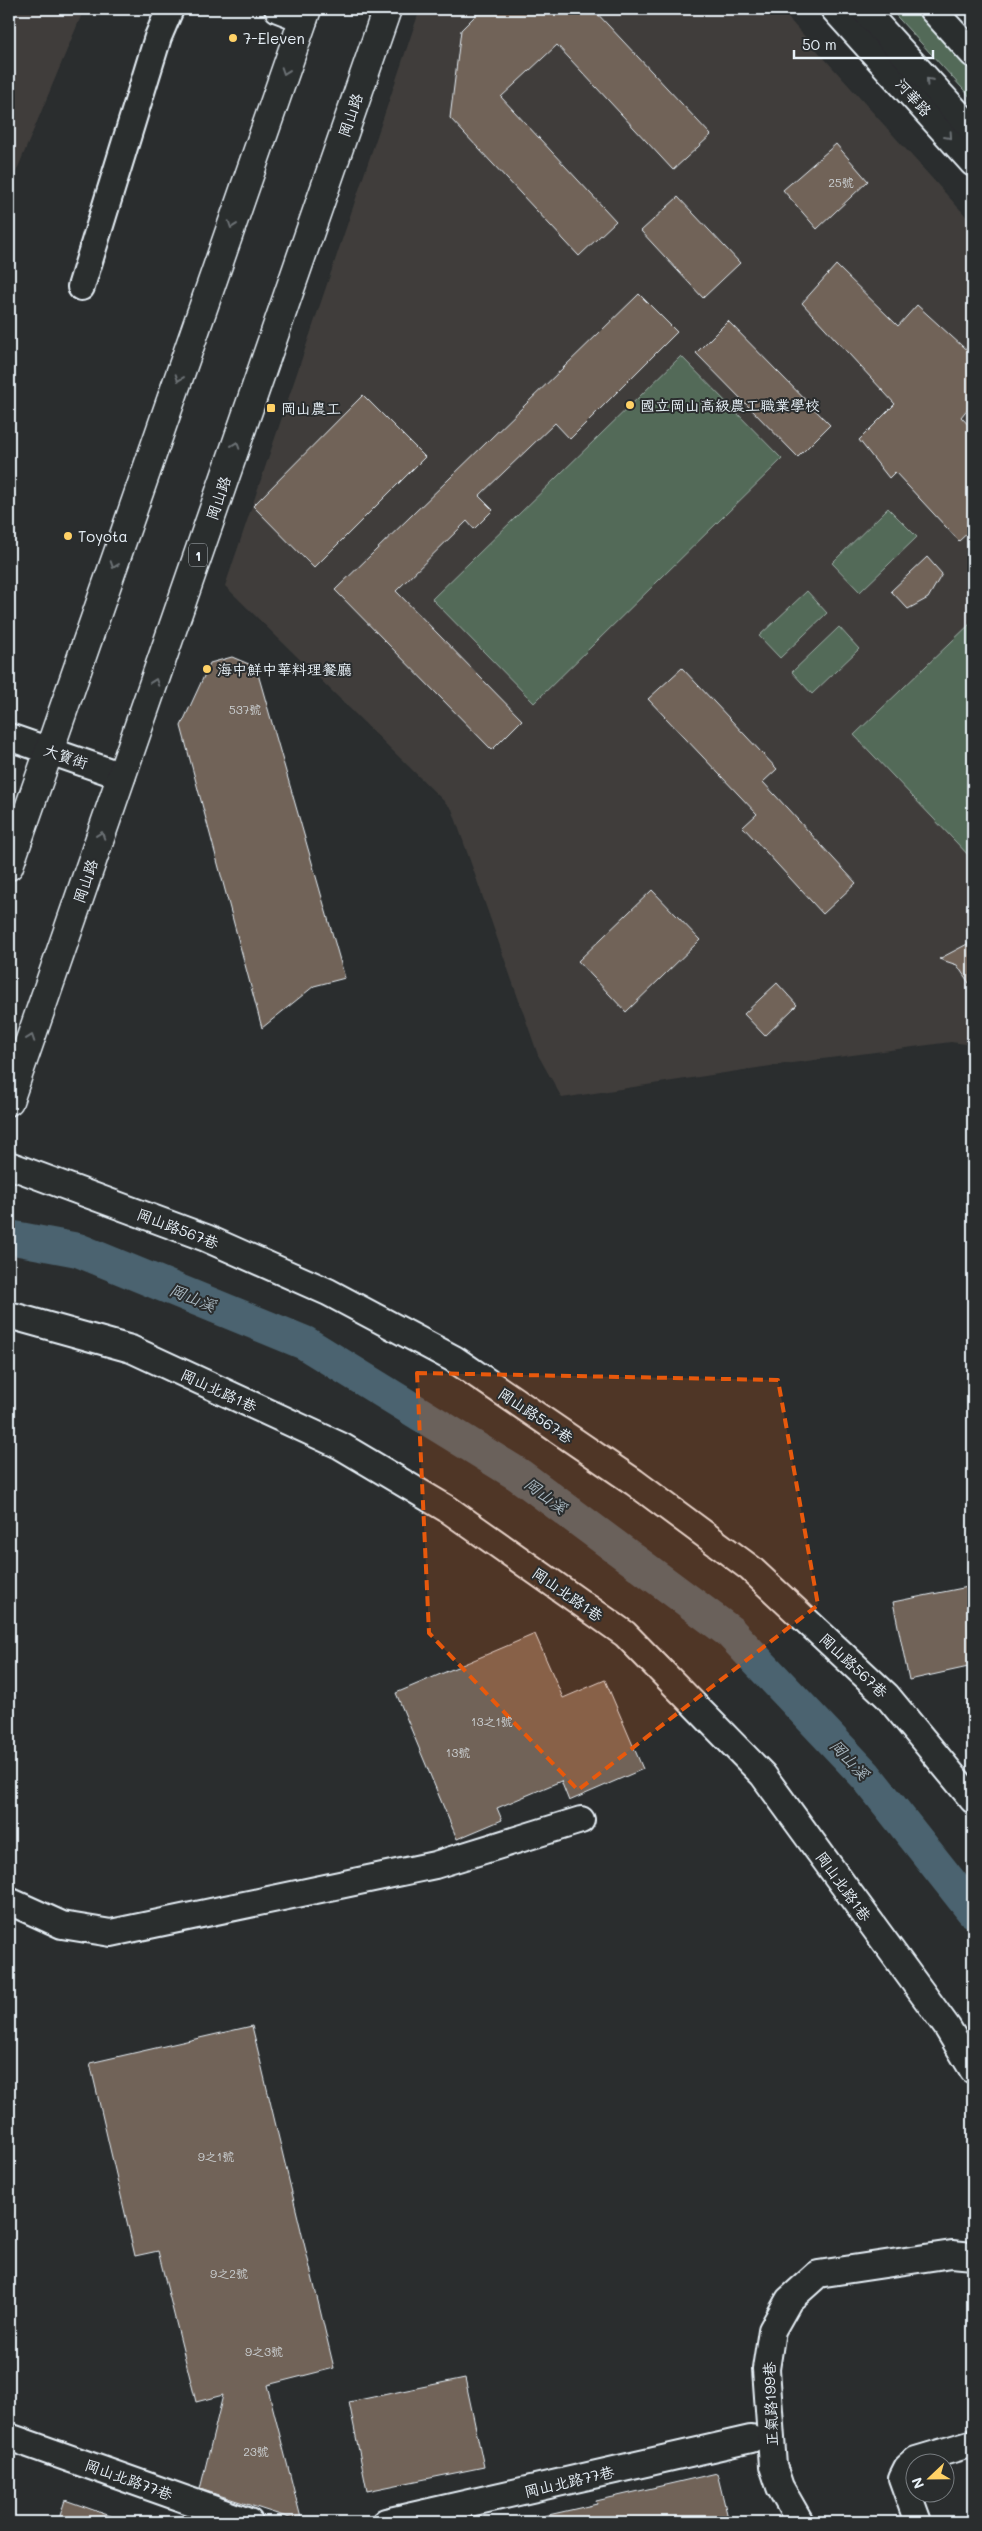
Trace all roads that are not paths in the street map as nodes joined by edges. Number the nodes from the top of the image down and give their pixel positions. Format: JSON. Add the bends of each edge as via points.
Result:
{"nodes":[{"id":1,"x":170,"y":9,"type":"edge"},
{"id":2,"x":278,"y":9,"type":"edge"},
{"id":3,"x":387,"y":9,"type":"edge"},
{"id":4,"x":834,"y":9,"type":"edge"},
{"id":5,"x":863,"y":9,"type":"edge"},
{"id":6,"x":932,"y":9,"type":"edge"},
{"id":7,"x":306,"y":14,"type":"edge"},
{"id":8,"x":973,"y":54,"type":"edge"},
{"id":9,"x":973,"y":130,"type":"edge"},
{"id":10,"x":973,"y":162,"type":"edge"},
{"id":11,"x":81,"y":287,"type":"dead end"},
{"id":12,"x":9,"y":737,"type":"edge"},
{"id":13,"x":49,"y":750,"type":"junction"},
{"id":14,"x":122,"y":776,"type":"junction"},
{"id":15,"x":9,"y":866,"type":"edge"},
{"id":16,"x":9,"y":1101,"type":"edge"},
{"id":17,"x":9,"y":1166,"type":"edge"},
{"id":18,"x":9,"y":1316,"type":"edge"},
{"id":19,"x":973,"y":1800,"type":"edge"},
{"id":20,"x":581,"y":1820,"type":"dead end"},
{"id":21,"x":9,"y":1901,"type":"edge"},
{"id":22,"x":973,"y":2070,"type":"edge"},
{"id":23,"x":973,"y":2256,"type":"edge"},
{"id":24,"x":9,"y":2436,"type":"edge"},
{"id":25,"x":751,"y":2439,"type":"dead end"},
{"id":26,"x":973,"y":2443,"type":"edge"},
{"id":27,"x":249,"y":2522,"type":"edge"},
{"id":28,"x":386,"y":2522,"type":"edge"},
{"id":29,"x":800,"y":2522,"type":"edge"},
{"id":30,"x":918,"y":2522,"type":"edge"}],
"edges":[{"from":1,"to":11,"type":"street","via":[[158,36]]},
{"from":2,"to":7,"type":"street"},
{"from":14,"to":3,"type":"main road","name":"岡山路","number":"1","one_way":true},
{"from":4,"to":10,"type":"street","name":"河華路","one_way":true},
{"from":9,"to":5,"type":"street","name":"河華路","one_way":true},
{"from":6,"to":8,"type":"street"},
{"from":7,"to":13,"type":"main road","one_way":true},
{"from":12,"to":13,"type":"street","name":"大寶街"},
{"from":13,"to":14,"type":"street","name":"大寶街"},
{"from":13,"to":15,"type":"main road"},
{"from":16,"to":14,"type":"main road","name":"岡山路","number":"1","one_way":true},
{"from":17,"to":19,"type":"street","name":"岡山路567巷","via":[[206,1238],[328,1292],[454,1359],[634,1482],[750,1568],[887,1696]]},
{"from":18,"to":22,"type":"street","name":"岡山北路1巷","via":[[131,1349],[341,1446],[449,1510],[625,1634],[763,1775],[947,2026]]},
{"from":20,"to":21,"type":"street","via":[[435,1865],[111,1933],[62,1925]]},
{"from":23,"to":29,"type":"street","name":"正氣路199巷","via":[[952,2254],[818,2274],[789,2300],[772,2330],[766,2369],[773,2466],[780,2487]]},
{"from":24,"to":27,"type":"street","name":"岡山北路77巷"},
{"from":25,"to":28,"type":"street","name":"岡山北路77巷"},
{"from":26,"to":30,"type":"street","via":[[916,2460],[907,2468],[902,2478]]}]}
